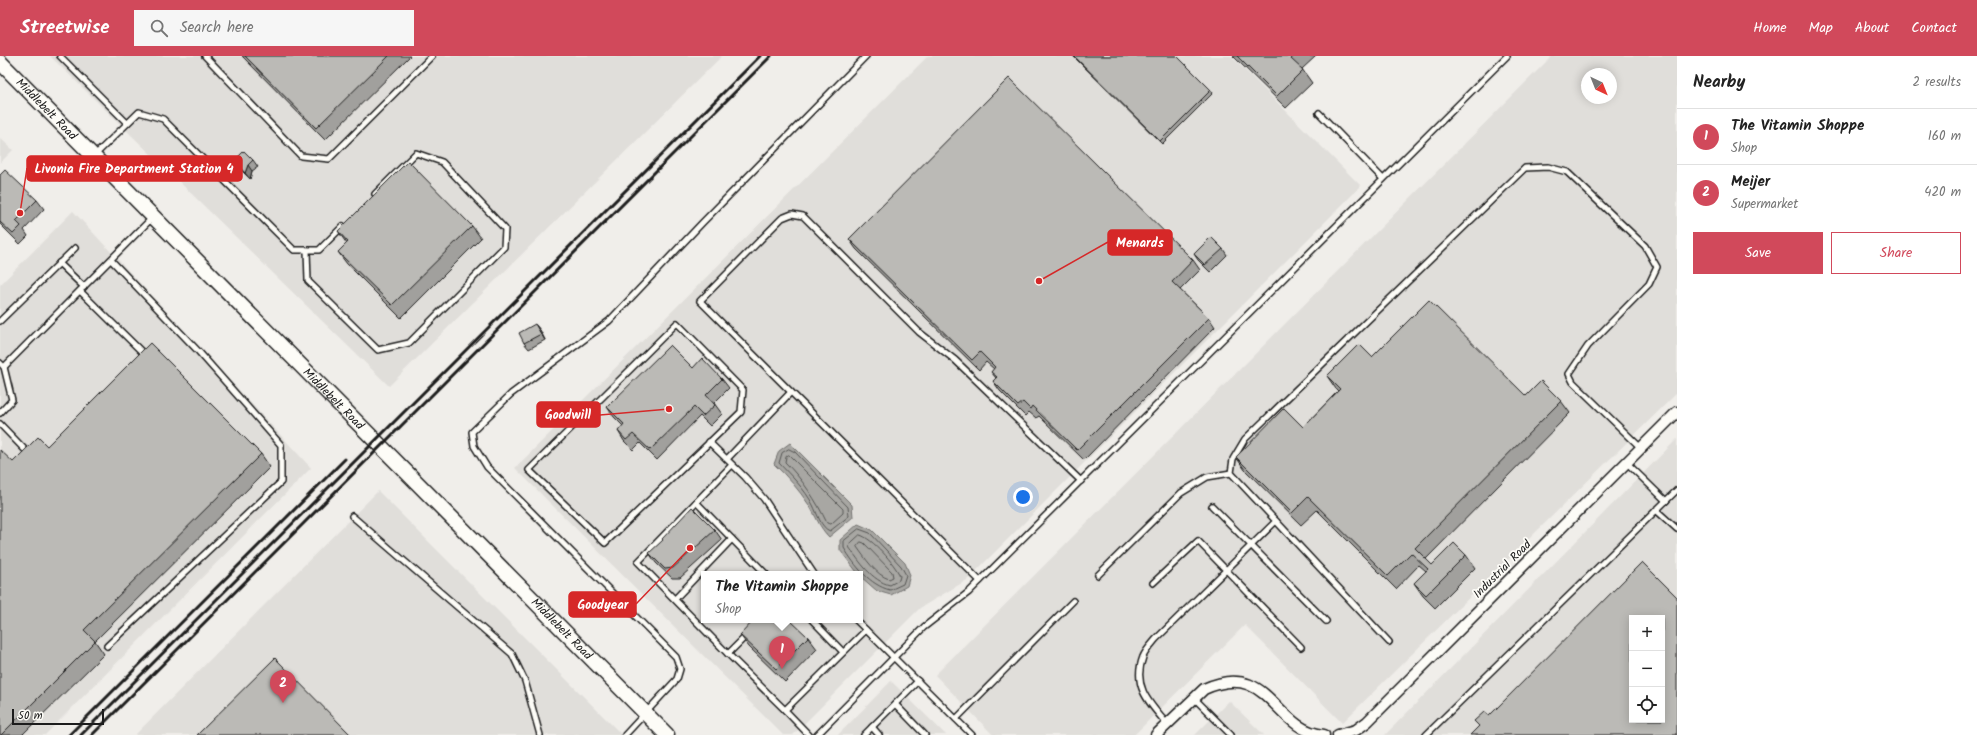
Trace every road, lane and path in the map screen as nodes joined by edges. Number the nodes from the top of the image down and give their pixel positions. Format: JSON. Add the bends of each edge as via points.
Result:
{"nodes":[{"id":1,"x":60,"y":56,"type":"edge"},
{"id":2,"x":205,"y":56,"type":"edge"},
{"id":3,"x":432,"y":56,"type":"edge"},
{"id":4,"x":866,"y":56,"type":"edge"},
{"id":5,"x":1507,"y":56,"type":"edge"},
{"id":6,"x":0,"y":62,"type":"edge"},
{"id":7,"x":1319,"y":113,"type":"dead end"},
{"id":8,"x":127,"y":123,"type":"junction"},
{"id":9,"x":93,"y":157,"type":"junction"},
{"id":10,"x":1383,"y":179,"type":"junction"},
{"id":11,"x":373,"y":196,"type":"edge"},
{"id":12,"x":153,"y":218,"type":"junction"},
{"id":13,"x":346,"y":223,"type":"edge"},
{"id":14,"x":75,"y":248,"type":"dead end"},
{"id":15,"x":307,"y":250,"type":"junction"},
{"id":16,"x":111,"y":260,"type":"junction"},
{"id":17,"x":59,"y":263,"type":"junction"},
{"id":18,"x":82,"y":289,"type":"junction"},
{"id":19,"x":0,"y":321,"type":"edge"},
{"id":20,"x":144,"y":354,"type":"edge"},
{"id":21,"x":2,"y":365,"type":"edge"},
{"id":22,"x":791,"y":392,"type":"junction"},
{"id":23,"x":1677,"y":412,"type":"edge"},
{"id":24,"x":0,"y":413,"type":"edge"},
{"id":25,"x":0,"y":424,"type":"edge"},
{"id":26,"x":708,"y":442,"type":"junction"},
{"id":27,"x":1641,"y":448,"type":"junction"},
{"id":28,"x":28,"y":453,"type":"edge"},
{"id":29,"x":727,"y":459,"type":"junction"},
{"id":30,"x":1627,"y":463,"type":"junction"},
{"id":31,"x":732,"y":465,"type":"junction"},
{"id":32,"x":1231,"y":473,"type":"junction"},
{"id":33,"x":1081,"y":481,"type":"junction"},
{"id":34,"x":1677,"y":490,"type":"edge"},
{"id":35,"x":1666,"y":501,"type":"junction"},
{"id":36,"x":696,"y":502,"type":"junction"},
{"id":37,"x":1212,"y":506,"type":"dead end"},
{"id":38,"x":1656,"y":510,"type":"junction"},
{"id":39,"x":352,"y":516,"type":"dead end"},
{"id":40,"x":1276,"y":521,"type":"junction"},
{"id":41,"x":1677,"y":529,"type":"edge"},
{"id":42,"x":732,"y":540,"type":"junction"},
{"id":43,"x":1251,"y":547,"type":"junction"},
{"id":44,"x":1226,"y":570,"type":"junction"},
{"id":45,"x":702,"y":571,"type":"edge"},
{"id":46,"x":763,"y":571,"type":"edge"},
{"id":47,"x":812,"y":571,"type":"edge"},
{"id":48,"x":701,"y":572,"type":"edge"},
{"id":49,"x":1098,"y":575,"type":"dead end"},
{"id":50,"x":980,"y":581,"type":"junction"},
{"id":51,"x":1153,"y":584,"type":"dead end"},
{"id":52,"x":675,"y":599,"type":"junction"},
{"id":53,"x":1073,"y":600,"type":"dead end"},
{"id":54,"x":1326,"y":622,"type":"dead end"},
{"id":55,"x":815,"y":623,"type":"edge"},
{"id":56,"x":859,"y":623,"type":"edge"},
{"id":57,"x":866,"y":630,"type":"junction"},
{"id":58,"x":752,"y":631,"type":"edge"},
{"id":59,"x":1389,"y":642,"type":"dead end"},
{"id":60,"x":107,"y":646,"type":"dead end"},
{"id":61,"x":1301,"y":648,"type":"dead end"},
{"id":62,"x":843,"y":652,"type":"junction"},
{"id":63,"x":728,"y":654,"type":"junction"},
{"id":64,"x":894,"y":657,"type":"junction"},
{"id":65,"x":918,"y":681,"type":"junction"},
{"id":66,"x":1193,"y":698,"type":"junction"},
{"id":67,"x":895,"y":704,"type":"junction"},
{"id":68,"x":785,"y":710,"type":"junction"},
{"id":69,"x":645,"y":714,"type":"junction"},
{"id":70,"x":956,"y":719,"type":"junction"},
{"id":71,"x":1167,"y":724,"type":"junction"},
{"id":72,"x":872,"y":727,"type":"junction"},
{"id":73,"x":540,"y":735,"type":"edge"},
{"id":74,"x":625,"y":735,"type":"edge"},
{"id":75,"x":667,"y":735,"type":"edge"},
{"id":76,"x":809,"y":735,"type":"edge"},
{"id":77,"x":817,"y":735,"type":"edge"},
{"id":78,"x":864,"y":735,"type":"edge"},
{"id":79,"x":879,"y":735,"type":"edge"},
{"id":80,"x":925,"y":735,"type":"edge"},
{"id":81,"x":972,"y":735,"type":"edge"},
{"id":82,"x":1156,"y":735,"type":"edge"},
{"id":83,"x":1231,"y":735,"type":"edge"},
{"id":84,"x":1324,"y":735,"type":"edge"},
{"id":85,"x":1338,"y":735,"type":"edge"},
{"id":86,"x":1426,"y":735,"type":"edge"}],
"edges":[{"from":1,"to":8,"type":"lane"},
{"from":2,"to":3,"type":"lane","via":[[301,156],[328,159]]},
{"from":4,"to":69,"type":"lane","via":[[609,321],[511,394],[472,432],[474,446],[487,468],[676,657],[680,668],[677,679]]},
{"from":5,"to":10,"type":"lane"},
{"from":6,"to":9,"type":"main road","name":"Middlebelt Road"},
{"from":7,"to":10,"type":"lane"},
{"from":8,"to":9,"type":"lane"},
{"from":8,"to":15,"type":"lane","via":[[139,112],[163,119],[294,250]]},
{"from":9,"to":12,"type":"main road","name":"Middlebelt Road"},
{"from":10,"to":33,"type":"lane"},
{"from":11,"to":15,"type":"lane","via":[[416,153],[442,162],[505,229],[504,247],[409,343],[378,350],[308,281]]},
{"from":12,"to":16,"type":"lane"},
{"from":12,"to":69,"type":"main road","name":"Middlebelt Road"},
{"from":13,"to":15,"type":"lane","via":[[319,250]]},
{"from":14,"to":17,"type":"lane"},
{"from":16,"to":18,"type":"lane"},
{"from":16,"to":60,"type":"lane","via":[[199,352],[281,445],[281,482]]},
{"from":17,"to":18,"type":"lane"},
{"from":17,"to":19,"type":"lane"},
{"from":18,"to":20,"type":"lane"},
{"from":18,"to":21,"type":"lane"},
{"from":21,"to":24,"type":"lane","via":[[12,400]]},
{"from":22,"to":29,"type":"lane"},
{"from":22,"to":33,"type":"lane","via":[[700,301],[782,218],[792,214],[803,216],[919,332],[952,357]]},
{"from":22,"to":50,"type":"lane"},
{"from":23,"to":27,"type":"street","name":"Industrial Road"},
{"from":25,"to":28,"type":"lane"},
{"from":26,"to":26,"type":"lane","via":[[605,543],[529,470],[677,323],[743,390],[741,412]]},
{"from":26,"to":29,"type":"lane"},
{"from":27,"to":30,"type":"street","name":"Industrial Road"},
{"from":27,"to":32,"type":"lane","via":[[1573,382],[1569,374],[1588,346],[1649,284],[1657,267],[1645,246],[1567,172],[1548,167],[1525,168],[1245,439],[1233,459]]},
{"from":29,"to":31,"type":"lane"},
{"from":30,"to":35,"type":"lane"},
{"from":30,"to":85,"type":"street","name":"Industrial Road","via":[[1367,722],[1356,730]]},
{"from":31,"to":36,"type":"lane"},
{"from":31,"to":47,"type":"lane","via":[[764,499]]},
{"from":32,"to":40,"type":"lane"},
{"from":32,"to":49,"type":"lane","via":[[1207,477],[1181,493]]},
{"from":33,"to":50,"type":"lane"},
{"from":34,"to":35,"type":"lane"},
{"from":35,"to":38,"type":"lane"},
{"from":36,"to":42,"type":"lane"},
{"from":36,"to":52,"type":"lane","via":[[638,562]]},
{"from":37,"to":43,"type":"lane"},
{"from":38,"to":41,"type":"lane"},
{"from":38,"to":86,"type":"lane"},
{"from":39,"to":73,"type":"lane","via":[[512,654],[525,681]]},
{"from":40,"to":43,"type":"lane"},
{"from":40,"to":59,"type":"lane"},
{"from":42,"to":45,"type":"lane"},
{"from":42,"to":46,"type":"lane"},
{"from":43,"to":44,"type":"lane"},
{"from":43,"to":54,"type":"lane"},
{"from":44,"to":51,"type":"lane","via":[[1198,541]]},
{"from":44,"to":61,"type":"lane"},
{"from":44,"to":71,"type":"lane","via":[[1156,639],[1143,656],[1139,683],[1149,702]]},
{"from":48,"to":52,"type":"lane"},
{"from":50,"to":64,"type":"lane","via":[[924,627]]},
{"from":52,"to":63,"type":"lane"},
{"from":53,"to":70,"type":"lane"},
{"from":55,"to":62,"type":"lane"},
{"from":56,"to":57,"type":"lane"},
{"from":57,"to":62,"type":"lane"},
{"from":57,"to":64,"type":"lane"},
{"from":58,"to":63,"type":"lane"},
{"from":62,"to":68,"type":"lane"},
{"from":63,"to":68,"type":"lane"},
{"from":64,"to":65,"type":"lane"},
{"from":64,"to":77,"type":"lane"},
{"from":65,"to":67,"type":"lane"},
{"from":65,"to":70,"type":"lane"},
{"from":66,"to":71,"type":"street"},
{"from":66,"to":83,"type":"lane"},
{"from":66,"to":84,"type":"street","via":[[1213,685],[1238,680],[1261,691],[1297,725]]},
{"from":67,"to":72,"type":"lane"},
{"from":67,"to":80,"type":"lane"},
{"from":68,"to":76,"type":"lane"},
{"from":69,"to":74,"type":"lane"},
{"from":69,"to":75,"type":"main road","name":"Middlebelt Road"},
{"from":70,"to":81,"type":"lane"},
{"from":71,"to":82,"type":"street"},
{"from":72,"to":78,"type":"lane"},
{"from":72,"to":79,"type":"lane"}]}
